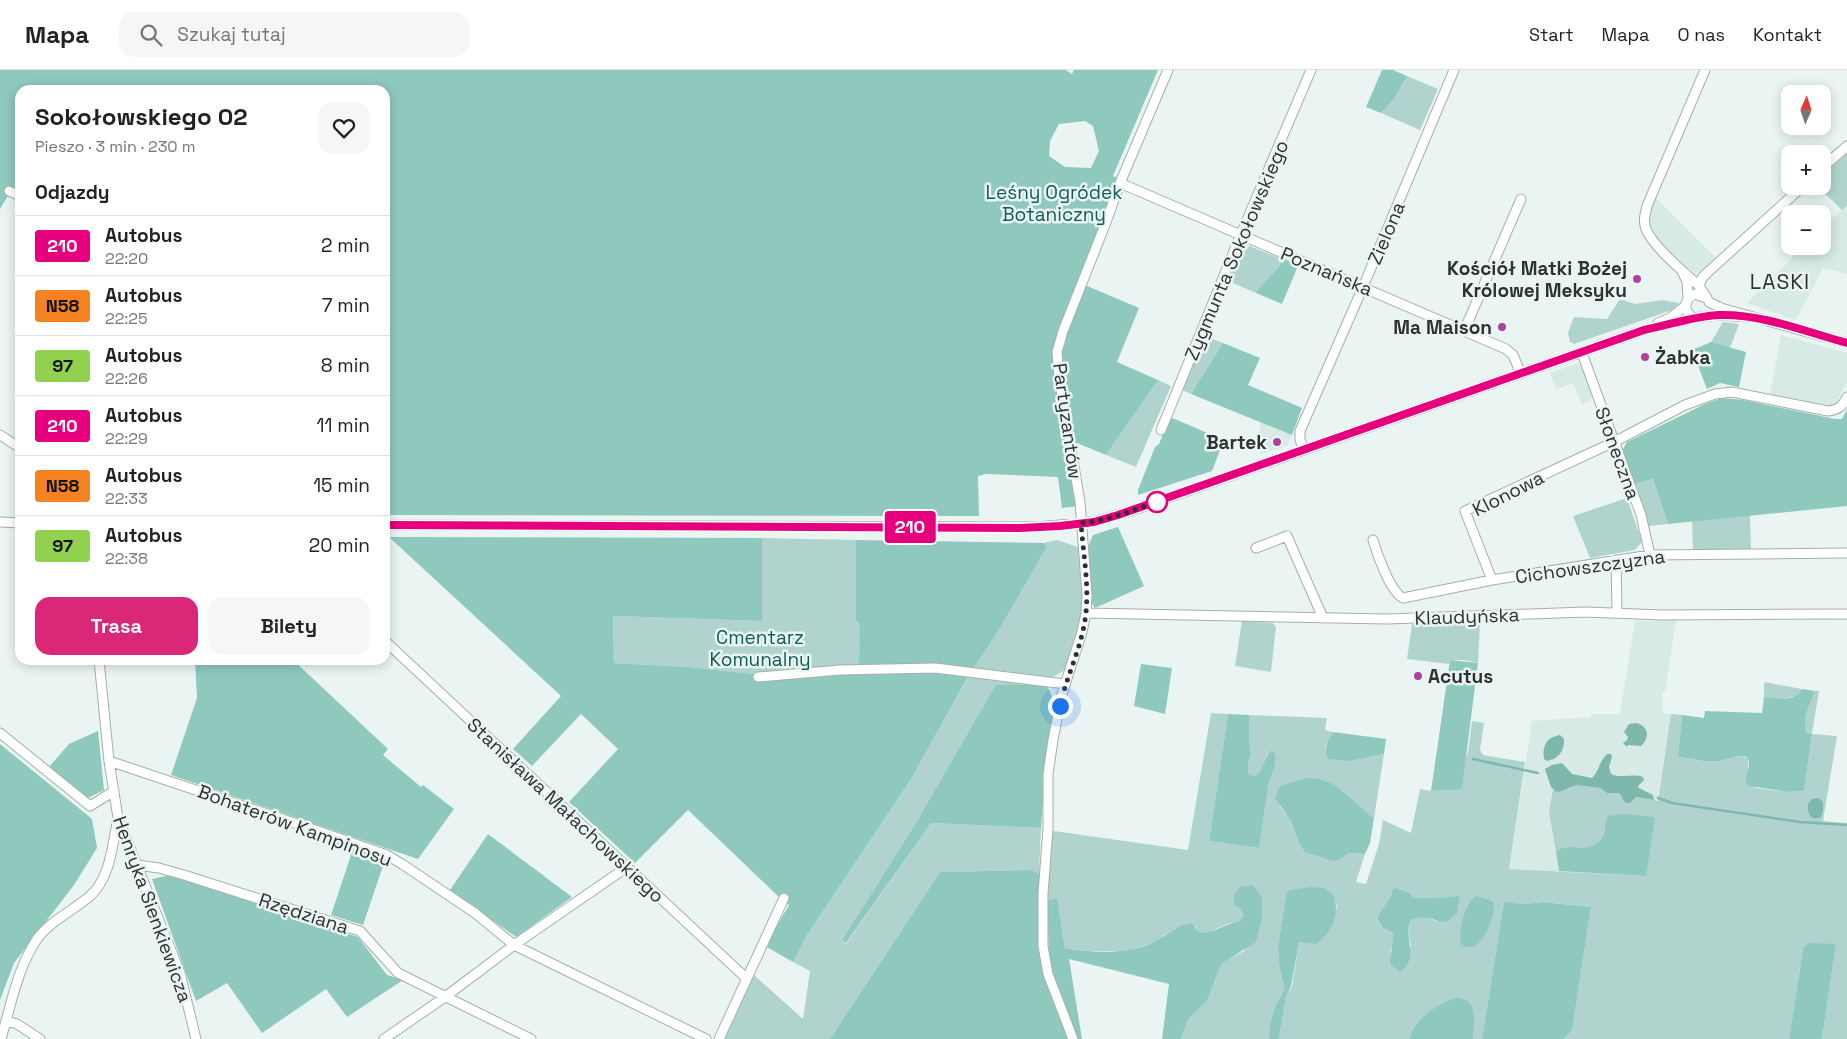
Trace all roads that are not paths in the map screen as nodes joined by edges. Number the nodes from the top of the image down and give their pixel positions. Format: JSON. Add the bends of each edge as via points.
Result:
{"nodes":[{"id":1,"x":1168,"y":70,"type":"edge"},
{"id":2,"x":1311,"y":70,"type":"edge"},
{"id":3,"x":1454,"y":70,"type":"edge"},
{"id":4,"x":1705,"y":70,"type":"edge"},
{"id":5,"x":1847,"y":146,"type":"edge"},
{"id":6,"x":1831,"y":160,"type":"edge"},
{"id":7,"x":1120,"y":183,"type":"junction"},
{"id":8,"x":10,"y":191,"type":"dead end"},
{"id":9,"x":15,"y":194,"type":"edge"},
{"id":10,"x":1793,"y":195,"type":"edge"},
{"id":11,"x":1521,"y":199,"type":"dead end"},
{"id":12,"x":1241,"y":234,"type":"junction"},
{"id":13,"x":1682,"y":271,"type":"junction"},
{"id":14,"x":1699,"y":286,"type":"junction"},
{"id":15,"x":1363,"y":287,"type":"junction"},
{"id":16,"x":1708,"y":300,"type":"junction"},
{"id":17,"x":1687,"y":302,"type":"junction"},
{"id":18,"x":1750,"y":316,"type":"junction"},
{"id":19,"x":1699,"y":318,"type":"junction"},
{"id":20,"x":1644,"y":330,"type":"junction"},
{"id":21,"x":1464,"y":331,"type":"junction"},
{"id":22,"x":1847,"y":343,"type":"edge"},
{"id":23,"x":1582,"y":352,"type":"junction"},
{"id":24,"x":1521,"y":374,"type":"junction"},
{"id":25,"x":1847,"y":397,"type":"edge"},
{"id":26,"x":1161,"y":430,"type":"dead end"},
{"id":27,"x":0,"y":435,"type":"edge"},
{"id":28,"x":1614,"y":442,"type":"junction"},
{"id":29,"x":15,"y":445,"type":"edge"},
{"id":30,"x":1304,"y":450,"type":"junction"},
{"id":31,"x":0,"y":522,"type":"edge"},
{"id":32,"x":15,"y":522,"type":"edge"},
{"id":33,"x":1081,"y":523,"type":"junction"},
{"id":34,"x":390,"y":525,"type":"edge"},
{"id":35,"x":1373,"y":540,"type":"dead end"},
{"id":36,"x":1256,"y":548,"type":"dead end"},
{"id":37,"x":1847,"y":552,"type":"edge"},
{"id":38,"x":1650,"y":555,"type":"junction"},
{"id":39,"x":1616,"y":560,"type":"junction"},
{"id":40,"x":1492,"y":580,"type":"junction"},
{"id":41,"x":1086,"y":613,"type":"junction"},
{"id":42,"x":1618,"y":613,"type":"junction"},
{"id":43,"x":1847,"y":614,"type":"edge"},
{"id":44,"x":1323,"y":618,"type":"junction"},
{"id":45,"x":390,"y":646,"type":"edge"},
{"id":46,"x":100,"y":665,"type":"edge"},
{"id":47,"x":758,"y":677,"type":"dead end"},
{"id":48,"x":1065,"y":684,"type":"junction"},
{"id":49,"x":0,"y":733,"type":"edge"},
{"id":50,"x":110,"y":761,"type":"junction"},
{"id":51,"x":114,"y":791,"type":"junction"},
{"id":52,"x":118,"y":818,"type":"junction"},
{"id":53,"x":137,"y":865,"type":"junction"},
{"id":54,"x":627,"y":867,"type":"junction"},
{"id":55,"x":784,"y":898,"type":"dead end"},
{"id":56,"x":514,"y":945,"type":"junction"},
{"id":57,"x":746,"y":978,"type":"junction"},
{"id":58,"x":446,"y":997,"type":"junction"},
{"id":59,"x":6,"y":1021,"type":"junction"},
{"id":60,"x":1,"y":1039,"type":"edge"},
{"id":61,"x":40,"y":1039,"type":"edge"},
{"id":62,"x":196,"y":1039,"type":"edge"},
{"id":63,"x":384,"y":1039,"type":"edge"},
{"id":64,"x":531,"y":1039,"type":"edge"},
{"id":65,"x":706,"y":1039,"type":"edge"},
{"id":66,"x":718,"y":1039,"type":"edge"},
{"id":67,"x":1073,"y":1039,"type":"edge"}],
"edges":[{"from":1,"to":7,"type":"street","name":"Partyzantów"},
{"from":2,"to":12,"type":"street","name":"Zygmunta Sokołowskiego"},
{"from":3,"to":15,"type":"street","name":"Zielona"},
{"from":4,"to":13,"type":"street","via":[[1644,219],[1651,237]]},
{"from":5,"to":6,"type":"street"},
{"from":7,"to":12,"type":"street","name":"Poznańska"},
{"from":7,"to":33,"type":"street","name":"Partyzantów","via":[[1063,331],[1058,352],[1058,378]]},
{"from":8,"to":9,"type":"street"},
{"from":10,"to":14,"type":"street","via":[[1708,272]]},
{"from":11,"to":21,"type":"street"},
{"from":12,"to":15,"type":"street","name":"Poznańska"},
{"from":12,"to":26,"type":"street","name":"Zygmunta Sokołowskiego"},
{"from":13,"to":14,"type":"street"},
{"from":13,"to":17,"type":"street","via":[[1687,282]]},
{"from":14,"to":16,"type":"street"},
{"from":15,"to":21,"type":"street","name":"Poznańska"},
{"from":15,"to":30,"type":"street","name":"Zielona","via":[[1300,431]]},
{"from":16,"to":17,"type":"street","via":[[1700,294]]},
{"from":16,"to":18,"type":"street","via":[[1721,308]]},
{"from":16,"to":19,"type":"street","via":[[1709,311]]},
{"from":17,"to":19,"type":"street","via":[[1688,314]]},
{"from":17,"to":20,"type":"street","via":[[1670,318]]},
{"from":18,"to":19,"type":"street"},
{"from":18,"to":22,"type":"street"},
{"from":19,"to":20,"type":"street"},
{"from":20,"to":23,"type":"street"},
{"from":21,"to":24,"type":"street","name":"Poznańska","via":[[1511,353]]},
{"from":23,"to":24,"type":"street"},
{"from":23,"to":28,"type":"street","name":"Słoneczna"},
{"from":24,"to":30,"type":"street"},
{"from":25,"to":28,"type":"street","via":[[1837,409],[1828,412],[1732,392],[1715,394],[1685,405]]},
{"from":27,"to":29,"type":"street"},
{"from":28,"to":38,"type":"street","name":"Słoneczna","via":[[1641,515]]},
{"from":28,"to":40,"type":"street","name":"Klonowa","via":[[1466,510]]},
{"from":30,"to":33,"type":"street","via":[[1125,513]]},
{"from":31,"to":32,"type":"street"},
{"from":33,"to":34,"type":"street","via":[[1056,527],[978,528]]},
{"from":33,"to":41,"type":"street","name":"Partyzantów"},
{"from":35,"to":40,"type":"street","name":"Cichowszczyzna","via":[[1396,592],[1403,598]]},
{"from":36,"to":44,"type":"street","via":[[1287,536]]},
{"from":37,"to":38,"type":"street","name":"Cichowszczyzna"},
{"from":38,"to":39,"type":"street","name":"Cichowszczyzna"},
{"from":39,"to":40,"type":"street","name":"Cichowszczyzna"},
{"from":39,"to":42,"type":"street"},
{"from":41,"to":44,"type":"street","name":"Klaudyńska"},
{"from":41,"to":48,"type":"street","name":"Partyzantów","via":[[1076,656]]},
{"from":42,"to":43,"type":"street","name":"Klaudyńska"},
{"from":42,"to":44,"type":"street","name":"Klaudyńska"},
{"from":45,"to":54,"type":"street","name":"Stanisława Małachowskiego"},
{"from":46,"to":50,"type":"street","name":"Henryka Sienkiewicza"},
{"from":47,"to":48,"type":"street","via":[[840,670],[935,668]]},
{"from":48,"to":67,"type":"street","name":"Partyzantów","via":[[1048,774],[1043,946],[1048,974]]},
{"from":49,"to":51,"type":"street","via":[[90,806]]},
{"from":50,"to":51,"type":"street","name":"Henryka Sienkiewicza"},
{"from":50,"to":56,"type":"street","name":"Bohaterów Kampinosu","via":[[387,855],[475,913]]},
{"from":51,"to":52,"type":"street","name":"Henryka Sienkiewicza"},
{"from":52,"to":53,"type":"street","name":"Henryka Sienkiewicza"},
{"from":52,"to":59,"type":"street","via":[[107,872],[91,895],[39,937],[20,972]]},
{"from":53,"to":58,"type":"street","name":"Rzędziana","via":[[184,875],[360,931],[398,973]]},
{"from":53,"to":62,"type":"street","name":"Henryka Sienkiewicza","via":[[180,973]]},
{"from":54,"to":56,"type":"street"},
{"from":54,"to":57,"type":"street","name":"Stanisława Małachowskiego"},
{"from":55,"to":57,"type":"street"},
{"from":56,"to":58,"type":"street"},
{"from":56,"to":65,"type":"street","name":"Bohaterów Kampinosu"},
{"from":57,"to":66,"type":"street"},
{"from":58,"to":63,"type":"street"},
{"from":58,"to":64,"type":"street","name":"Rzędziana"},
{"from":59,"to":60,"type":"street"},
{"from":59,"to":61,"type":"street"}]}
